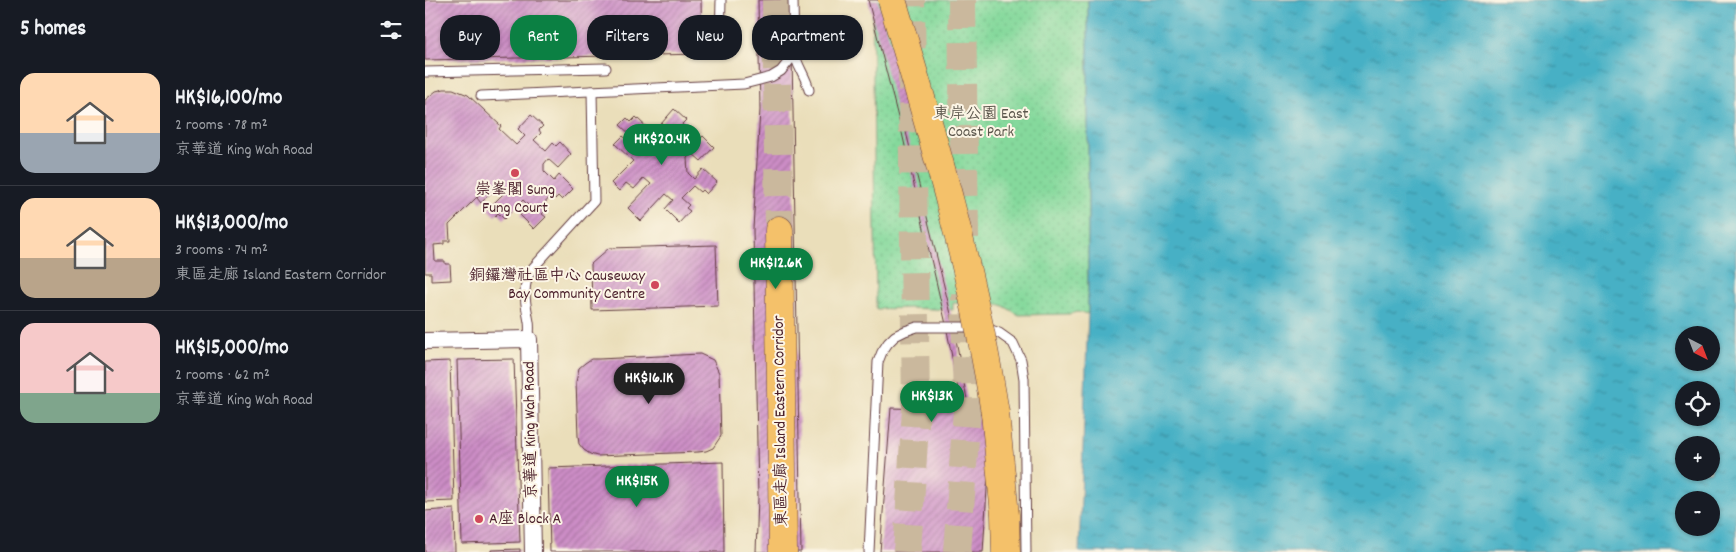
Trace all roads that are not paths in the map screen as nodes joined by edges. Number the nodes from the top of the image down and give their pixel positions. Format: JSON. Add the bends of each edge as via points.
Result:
{"nodes":[{"id":1,"x":721,"y":0,"type":"edge"},
{"id":2,"x":793,"y":0,"type":"edge"},
{"id":3,"x":891,"y":0,"type":"edge"},
{"id":4,"x":721,"y":15,"type":"edge"},
{"id":5,"x":793,"y":15,"type":"edge"},
{"id":6,"x":789,"y":60,"type":"edge"},
{"id":7,"x":796,"y":60,"type":"edge"},
{"id":8,"x":606,"y":68,"type":"dead end"},
{"id":9,"x":425,"y":72,"type":"edge"},
{"id":10,"x":809,"y":90,"type":"dead end"},
{"id":11,"x":592,"y":91,"type":"junction"},
{"id":12,"x":481,"y":96,"type":"dead end"},
{"id":13,"x":779,"y":230,"type":"tunnel mouth"},
{"id":14,"x":529,"y":339,"type":"junction"},
{"id":15,"x":425,"y":341,"type":"edge"},
{"id":16,"x":533,"y":552,"type":"edge"},
{"id":17,"x":783,"y":552,"type":"edge"},
{"id":18,"x":869,"y":552,"type":"edge"},
{"id":19,"x":1006,"y":552,"type":"edge"},
{"id":20,"x":1026,"y":552,"type":"edge"}],
"edges":[{"from":1,"to":4,"type":"lane"},
{"from":2,"to":5,"type":"lane"},
{"from":3,"to":19,"type":"highway","bridge":true,"via":[[956,224],[985,355],[998,433]]},
{"from":6,"to":11,"type":"lane","via":[[771,77],[744,84]]},
{"from":7,"to":10,"type":"lane"},
{"from":8,"to":9,"type":"lane"},
{"from":11,"to":12,"type":"lane"},
{"from":11,"to":14,"type":"lane","via":[[594,201],[528,275],[525,286]]},
{"from":13,"to":17,"type":"highway","name":"東區走廊 Island Eastern Corridor"},
{"from":14,"to":15,"type":"street"},
{"from":14,"to":16,"type":"street","name":"京華道 King Wah Road"},
{"from":18,"to":20,"type":"lane","via":[[878,362],[895,336],[917,327],[930,326],[989,329],[1007,337],[1018,351],[1024,379]]}]}
